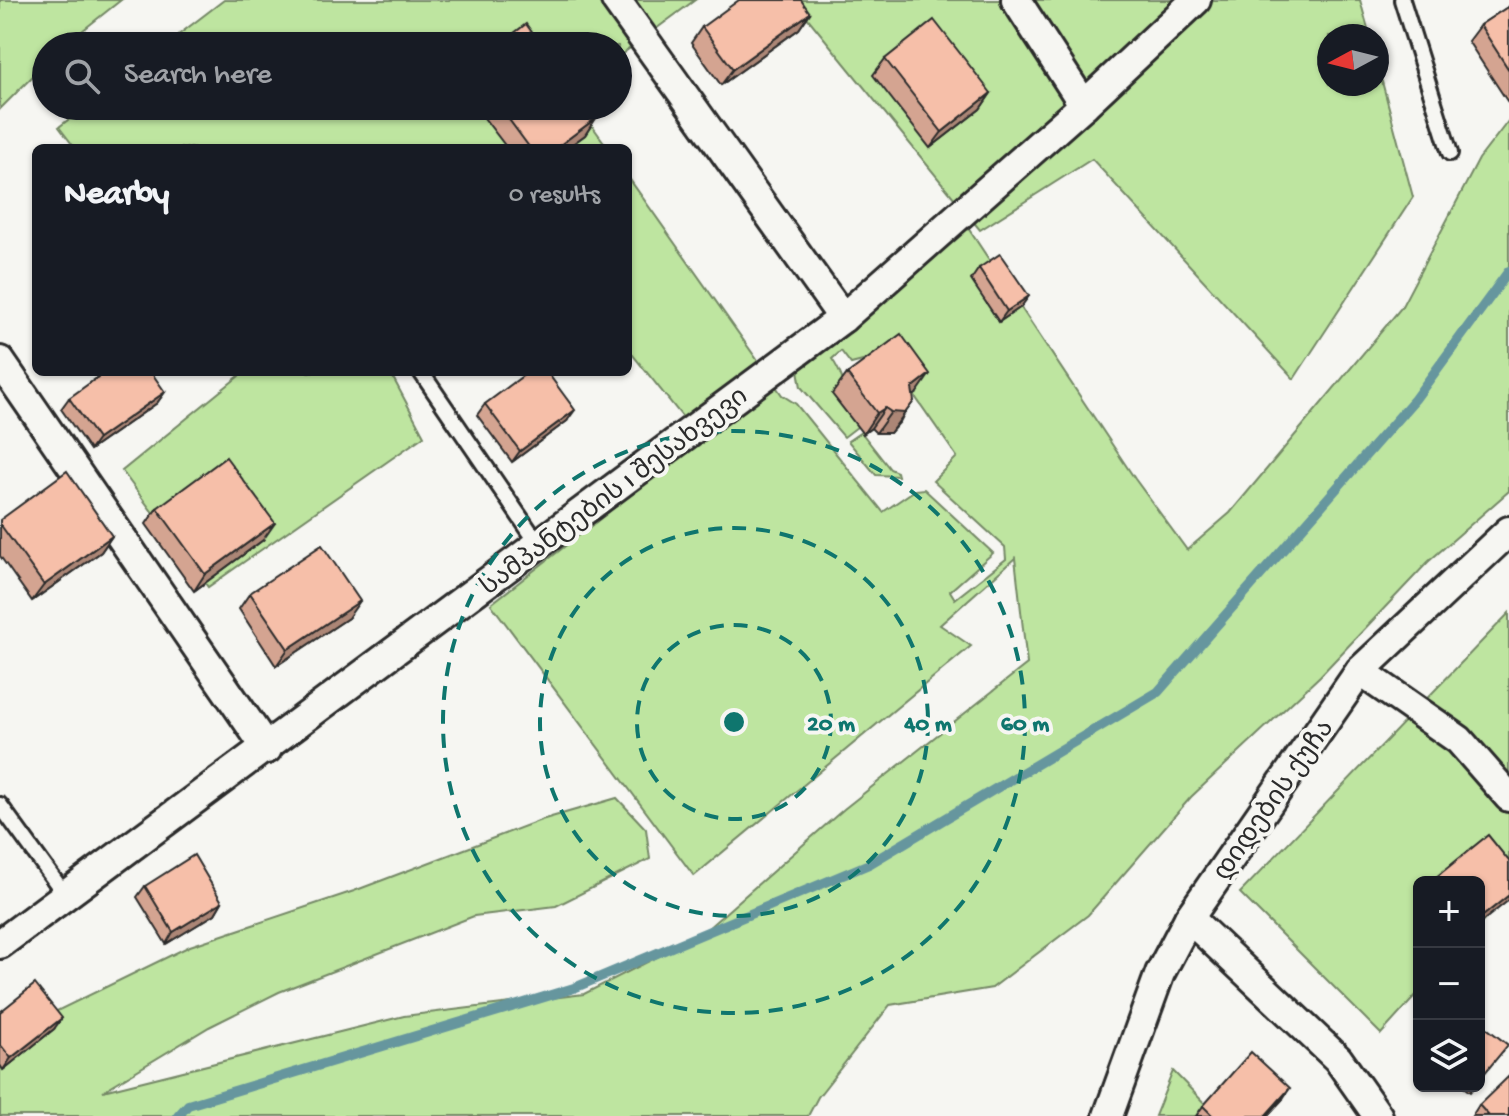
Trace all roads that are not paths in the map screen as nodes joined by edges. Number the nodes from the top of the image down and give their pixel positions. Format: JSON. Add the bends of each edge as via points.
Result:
{"nodes":[{"id":1,"x":616,"y":0,"type":"edge"},
{"id":2,"x":1016,"y":0,"type":"edge"},
{"id":3,"x":1196,"y":0,"type":"edge"},
{"id":4,"x":1402,"y":0,"type":"edge"},
{"id":5,"x":1084,"y":105,"type":"junction"},
{"id":6,"x":1450,"y":153,"type":"dead end"},
{"id":7,"x":843,"y":318,"type":"junction"},
{"id":8,"x":0,"y":361,"type":"edge"},
{"id":9,"x":424,"y":376,"type":"edge"},
{"id":10,"x":1509,"y":531,"type":"edge"},
{"id":11,"x":539,"y":545,"type":"junction"},
{"id":12,"x":1360,"y":671,"type":"junction"},
{"id":13,"x":267,"y":749,"type":"junction"},
{"id":14,"x":1509,"y":797,"type":"edge"},
{"id":15,"x":0,"y":805,"type":"edge"},
{"id":16,"x":66,"y":896,"type":"junction"},
{"id":17,"x":1189,"y":918,"type":"junction"},
{"id":18,"x":0,"y":944,"type":"edge"},
{"id":19,"x":1108,"y":1116,"type":"edge"},
{"id":20,"x":1378,"y":1116,"type":"edge"}],
"edges":[{"from":1,"to":7,"type":"street"},
{"from":2,"to":5,"type":"street"},
{"from":3,"to":5,"type":"street","name":"სამპანტების I შესახვევი"},
{"from":4,"to":6,"type":"lane"},
{"from":5,"to":7,"type":"street","name":"სამპანტების I შესახვევი"},
{"from":7,"to":11,"type":"street","name":"სამპანტების I შესახვევი"},
{"from":8,"to":13,"type":"street"},
{"from":9,"to":11,"type":"lane"},
{"from":10,"to":12,"type":"street","name":"დიდების ქუჩა"},
{"from":11,"to":13,"type":"street","name":"სამპანტების I შესახვევი"},
{"from":12,"to":14,"type":"street","via":[[1459,740]]},
{"from":12,"to":17,"type":"street","name":"დიდების ქუჩა"},
{"from":13,"to":16,"type":"street","name":"სამპანტების I შესახვევი"},
{"from":15,"to":16,"type":"lane"},
{"from":16,"to":18,"type":"street","name":"სამპანტების I შესახვევი"},
{"from":17,"to":19,"type":"street","name":"დიდების ქუჩა","via":[[1160,973]]},
{"from":17,"to":20,"type":"street","via":[[1338,1059]]}]}
